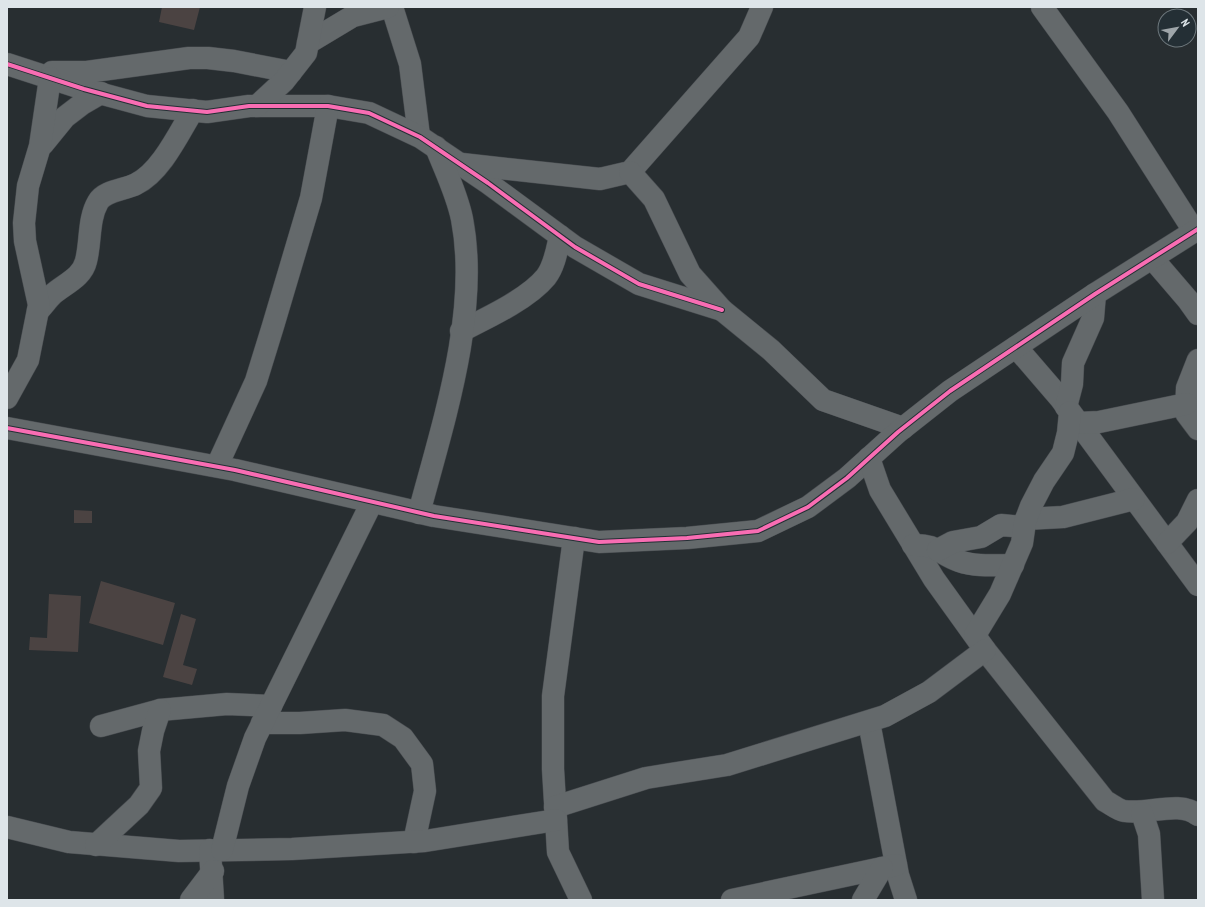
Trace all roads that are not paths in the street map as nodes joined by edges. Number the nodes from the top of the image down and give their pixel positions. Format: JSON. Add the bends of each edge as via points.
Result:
{"nodes":[{"id":1,"x":315,"y":7,"type":"edge"},
{"id":2,"x":388,"y":7,"type":"edge"},
{"id":3,"x":392,"y":7,"type":"edge"},
{"id":4,"x":762,"y":7,"type":"edge"},
{"id":5,"x":1042,"y":7,"type":"edge"},
{"id":6,"x":308,"y":43,"type":"junction"},
{"id":7,"x":7,"y":64,"type":"edge"},
{"id":8,"x":291,"y":72,"type":"junction"},
{"id":9,"x":41,"y":75,"type":"junction"},
{"id":10,"x":101,"y":93,"type":"junction"},
{"id":11,"x":256,"y":106,"type":"junction"},
{"id":12,"x":328,"y":106,"type":"junction"},
{"id":13,"x":193,"y":110,"type":"junction"},
{"id":14,"x":427,"y":142,"type":"junction"},
{"id":15,"x":40,"y":149,"type":"junction"},
{"id":16,"x":460,"y":164,"type":"junction"},
{"id":17,"x":630,"y":172,"type":"junction"},
{"id":18,"x":1196,"y":230,"type":"edge"},
{"id":19,"x":560,"y":236,"type":"junction"},
{"id":20,"x":1152,"y":258,"type":"junction"},
{"id":21,"x":1095,"y":294,"type":"junction"},
{"id":22,"x":722,"y":310,"type":"junction"},
{"id":23,"x":38,"y":311,"type":"junction"},
{"id":24,"x":1198,"y":314,"type":"edge"},
{"id":25,"x":461,"y":331,"type":"junction"},
{"id":26,"x":1016,"y":347,"type":"junction"},
{"id":27,"x":1198,"y":360,"type":"edge"},
{"id":28,"x":7,"y":398,"type":"edge"},
{"id":29,"x":1186,"y":404,"type":"junction"},
{"id":30,"x":1071,"y":414,"type":"junction"},
{"id":31,"x":7,"y":428,"type":"edge"},
{"id":32,"x":903,"y":428,"type":"junction"},
{"id":33,"x":1198,"y":429,"type":"edge"},
{"id":34,"x":869,"y":458,"type":"junction"},
{"id":35,"x":217,"y":466,"type":"junction"},
{"id":36,"x":1134,"y":499,"type":"junction"},
{"id":37,"x":1198,"y":500,"type":"edge"},
{"id":38,"x":372,"y":502,"type":"junction"},
{"id":39,"x":419,"y":513,"type":"junction"},
{"id":40,"x":1025,"y":523,"type":"junction"},
{"id":41,"x":574,"y":538,"type":"junction"},
{"id":42,"x":1167,"y":543,"type":"junction"},
{"id":43,"x":913,"y":545,"type":"junction"},
{"id":44,"x":938,"y":550,"type":"junction"},
{"id":45,"x":1013,"y":565,"type":"junction"},
{"id":46,"x":1198,"y":585,"type":"edge"},
{"id":47,"x":980,"y":643,"type":"junction"},
{"id":48,"x":160,"y":710,"type":"junction"},
{"id":49,"x":266,"y":715,"type":"junction"},
{"id":50,"x":869,"y":722,"type":"junction"},
{"id":51,"x":100,"y":726,"type":"dead end"},
{"id":52,"x":1142,"y":812,"type":"junction"},
{"id":53,"x":556,"y":813,"type":"junction"},
{"id":54,"x":1198,"y":815,"type":"edge"},
{"id":55,"x":7,"y":827,"type":"edge"},
{"id":56,"x":414,"y":842,"type":"junction"},
{"id":57,"x":96,"y":844,"type":"junction"},
{"id":58,"x":215,"y":857,"type":"junction"},
{"id":59,"x":889,"y":867,"type":"junction"},
{"id":60,"x":762,"y":897,"type":"edge"},
{"id":61,"x":191,"y":900,"type":"edge"},
{"id":62,"x":213,"y":900,"type":"edge"},
{"id":63,"x":581,"y":900,"type":"edge"},
{"id":64,"x":732,"y":900,"type":"edge"},
{"id":65,"x":863,"y":900,"type":"edge"},
{"id":66,"x":906,"y":900,"type":"edge"},
{"id":67,"x":1153,"y":900,"type":"edge"}],
"edges":[{"from":1,"to":6,"type":"street"},
{"from":2,"to":6,"type":"street","via":[[353,16]]},
{"from":3,"to":14,"type":"street","via":[[410,64]]},
{"from":4,"to":17,"type":"street","via":[[749,37]]},
{"from":5,"to":18,"type":"street","via":[[1118,112]]},
{"from":6,"to":8,"type":"street","via":[[306,53]]},
{"from":7,"to":9,"type":"street"},
{"from":8,"to":9,"type":"street","via":[[234,61],[202,58]]},
{"from":8,"to":11,"type":"street"},
{"from":9,"to":10,"type":"street"},
{"from":9,"to":15,"type":"street"},
{"from":10,"to":13,"type":"street","via":[[147,106]]},
{"from":10,"to":15,"type":"street","via":[[64,117]]},
{"from":11,"to":12,"type":"street"},
{"from":11,"to":13,"type":"street","via":[[207,112]]},
{"from":12,"to":14,"type":"street","via":[[369,113]]},
{"from":12,"to":35,"type":"street","via":[[311,198],[271,333],[256,381]]},
{"from":13,"to":23,"type":"street","via":[[165,156],[147,177],[136,185],[108,194],[99,201],[86,262],[77,276],[53,294]]},
{"from":14,"to":16,"type":"street"},
{"from":14,"to":25,"type":"street","via":[[461,218],[466,248],[466,278]]},
{"from":15,"to":23,"type":"street","via":[[28,186],[24,222]]},
{"from":16,"to":17,"type":"street","via":[[600,179]]},
{"from":16,"to":19,"type":"street"},
{"from":17,"to":22,"type":"street","via":[[654,199],[690,274]]},
{"from":18,"to":20,"type":"street"},
{"from":19,"to":22,"type":"street","via":[[575,248],[639,284]]},
{"from":19,"to":25,"type":"street","via":[[554,262],[546,276],[516,302]]},
{"from":20,"to":21,"type":"street"},
{"from":20,"to":24,"type":"street"},
{"from":21,"to":26,"type":"street"},
{"from":21,"to":30,"type":"street","via":[[1090,330],[1073,363]]},
{"from":22,"to":32,"type":"street","via":[[772,350],[823,400]]},
{"from":23,"to":28,"type":"street","via":[[28,360]]},
{"from":25,"to":39,"type":"street","via":[[456,372]]},
{"from":26,"to":30,"type":"street"},
{"from":26,"to":32,"type":"street","via":[[950,391]]},
{"from":27,"to":29,"type":"street","via":[[1186,388]]},
{"from":29,"to":30,"type":"street","via":[[1106,421]]},
{"from":29,"to":33,"type":"street","via":[[1186,412]]},
{"from":30,"to":36,"type":"street"},
{"from":30,"to":40,"type":"street","via":[[1063,453],[1044,480]]},
{"from":31,"to":35,"type":"street"},
{"from":32,"to":34,"type":"street"},
{"from":34,"to":41,"type":"street","via":[[808,507],[758,531],[687,538],[599,542]]},
{"from":34,"to":43,"type":"street","via":[[880,490]]},
{"from":35,"to":38,"type":"street"},
{"from":36,"to":40,"type":"street"},
{"from":36,"to":42,"type":"street"},
{"from":37,"to":42,"type":"street","via":[[1187,522]]},
{"from":38,"to":39,"type":"street"},
{"from":38,"to":49,"type":"street"},
{"from":39,"to":41,"type":"street"},
{"from":40,"to":44,"type":"street","via":[[1002,525],[981,537],[953,542]]},
{"from":40,"to":45,"type":"street","via":[[1022,543]]},
{"from":41,"to":53,"type":"street","via":[[553,696]]},
{"from":42,"to":46,"type":"street"},
{"from":43,"to":44,"type":"street","via":[[926,545]]},
{"from":43,"to":47,"type":"street"},
{"from":44,"to":45,"type":"street","via":[[950,558],[975,564]]},
{"from":45,"to":47,"type":"street"},
{"from":47,"to":50,"type":"street","via":[[929,692]]},
{"from":47,"to":52,"type":"street","via":[[1105,801],[1122,810]]},
{"from":48,"to":49,"type":"street","via":[[227,704]]},
{"from":48,"to":51,"type":"street"},
{"from":48,"to":57,"type":"street","via":[[149,751],[151,788],[139,805]]},
{"from":49,"to":56,"type":"street","via":[[300,723],[345,720],[383,725],[403,738],[422,764],[425,791]]},
{"from":49,"to":58,"type":"street","via":[[238,786]]},
{"from":50,"to":53,"type":"street","via":[[727,765],[646,778]]},
{"from":50,"to":59,"type":"street"},
{"from":52,"to":54,"type":"street","via":[[1182,807]]},
{"from":52,"to":67,"type":"street","via":[[1149,834]]},
{"from":53,"to":56,"type":"street"},
{"from":53,"to":63,"type":"street","via":[[558,852]]},
{"from":55,"to":57,"type":"street","via":[[69,842]]},
{"from":56,"to":58,"type":"street"},
{"from":57,"to":58,"type":"street","via":[[179,851]]},
{"from":58,"to":61,"type":"street"},
{"from":58,"to":62,"type":"street"},
{"from":59,"to":60,"type":"street"},
{"from":59,"to":65,"type":"street"},
{"from":59,"to":66,"type":"street"},
{"from":60,"to":64,"type":"street"}]}
